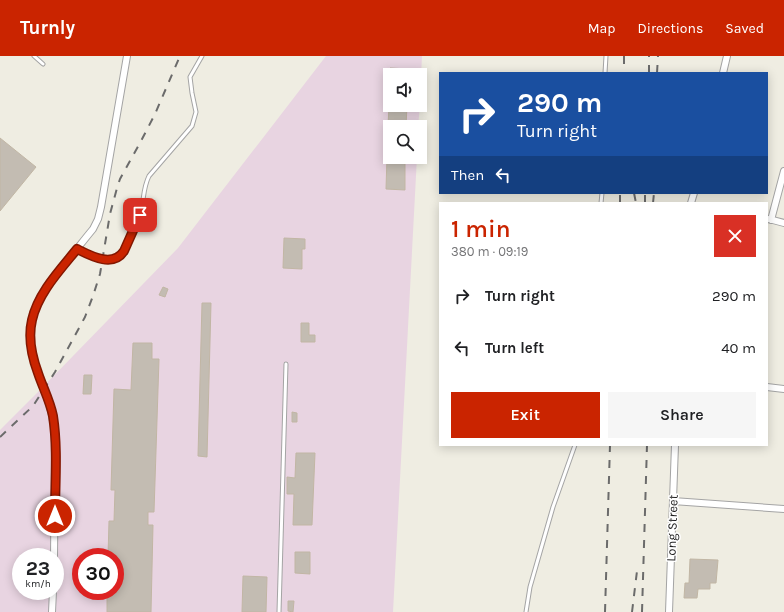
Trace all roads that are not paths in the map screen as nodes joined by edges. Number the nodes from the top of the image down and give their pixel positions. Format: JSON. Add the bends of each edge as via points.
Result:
{"nodes":[{"id":1,"x":34,"y":56,"type":"edge"},
{"id":2,"x":127,"y":56,"type":"edge"},
{"id":3,"x":202,"y":56,"type":"edge"},
{"id":4,"x":606,"y":56,"type":"edge"},
{"id":5,"x":727,"y":56,"type":"edge"},
{"id":6,"x":43,"y":64,"type":"dead end"},
{"id":7,"x":605,"y":72,"type":"edge"},
{"id":8,"x":723,"y":72,"type":"edge"},
{"id":9,"x":784,"y":171,"type":"edge"},
{"id":10,"x":769,"y":219,"type":"edge"},
{"id":11,"x":784,"y":223,"type":"edge"},
{"id":12,"x":77,"y":249,"type":"junction"},
{"id":13,"x":286,"y":364,"type":"dead end"},
{"id":14,"x":768,"y":387,"type":"edge"},
{"id":15,"x":784,"y":389,"type":"edge"},
{"id":16,"x":575,"y":446,"type":"edge"},
{"id":17,"x":675,"y":446,"type":"edge"},
{"id":18,"x":673,"y":501,"type":"junction"},
{"id":19,"x":784,"y":509,"type":"edge"},
{"id":20,"x":54,"y":548,"type":"edge"},
{"id":21,"x":53,"y":600,"type":"edge"},
{"id":22,"x":52,"y":612,"type":"edge"},
{"id":23,"x":279,"y":612,"type":"edge"},
{"id":24,"x":526,"y":612,"type":"edge"},
{"id":25,"x":669,"y":612,"type":"edge"}],
"edges":[{"from":1,"to":6,"type":"lane"},
{"from":2,"to":12,"type":"street","via":[[98,219]]},
{"from":3,"to":12,"type":"lane","via":[[190,77],[196,112],[192,126],[149,176],[143,190],[140,215],[124,251],[112,260],[91,256]]},
{"from":4,"to":7,"type":"lane"},
{"from":5,"to":8,"type":"street"},
{"from":9,"to":10,"type":"street"},
{"from":10,"to":11,"type":"street"},
{"from":12,"to":20,"type":"street","bridge":true,"via":[[38,302],[30,338],[55,433]]},
{"from":13,"to":23,"type":"lane"},
{"from":14,"to":15,"type":"street"},
{"from":16,"to":24,"type":"lane","via":[[551,514],[530,587]]},
{"from":17,"to":18,"type":"street","name":"Long Street"},
{"from":18,"to":19,"type":"street"},
{"from":18,"to":25,"type":"street","name":"Long Street"},
{"from":21,"to":22,"type":"street"}]}
